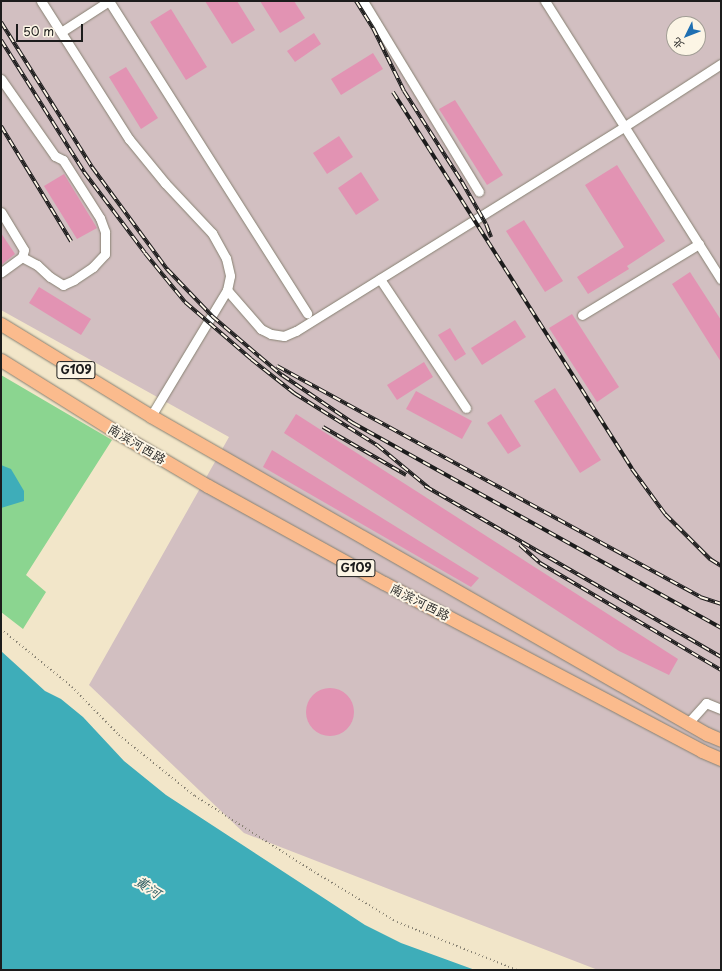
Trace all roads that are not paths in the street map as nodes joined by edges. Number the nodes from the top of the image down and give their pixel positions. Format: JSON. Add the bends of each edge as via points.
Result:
{"nodes":[{"id":1,"x":41,"y":1,"type":"edge"},
{"id":2,"x":109,"y":1,"type":"edge"},
{"id":3,"x":363,"y":1,"type":"edge"},
{"id":4,"x":545,"y":1,"type":"edge"},
{"id":5,"x":61,"y":32,"type":"junction"},
{"id":6,"x":721,"y":64,"type":"edge"},
{"id":7,"x":1,"y":79,"type":"edge"},
{"id":8,"x":625,"y":126,"type":"junction"},
{"id":9,"x":479,"y":192,"type":"dead end"},
{"id":10,"x":1,"y":212,"type":"edge"},
{"id":11,"x":699,"y":244,"type":"junction"},
{"id":12,"x":22,"y":257,"type":"junction"},
{"id":13,"x":1,"y":272,"type":"edge"},
{"id":14,"x":380,"y":278,"type":"junction"},
{"id":15,"x":721,"y":279,"type":"edge"},
{"id":16,"x":227,"y":290,"type":"junction"},
{"id":17,"x":307,"y":313,"type":"dead end"},
{"id":18,"x":582,"y":315,"type":"dead end"},
{"id":19,"x":1,"y":324,"type":"edge"},
{"id":20,"x":1,"y":360,"type":"edge"},
{"id":21,"x":466,"y":408,"type":"dead end"},
{"id":22,"x":151,"y":416,"type":"junction"},
{"id":23,"x":721,"y":709,"type":"edge"},
{"id":24,"x":688,"y":723,"type":"junction"},
{"id":25,"x":707,"y":734,"type":"junction"},
{"id":26,"x":721,"y":740,"type":"edge"},
{"id":27,"x":702,"y":751,"type":"junction"},
{"id":28,"x":721,"y":759,"type":"edge"}],
"edges":[{"from":1,"to":5,"type":"street"},
{"from":2,"to":5,"type":"street"},
{"from":2,"to":17,"type":"street"},
{"from":3,"to":9,"type":"street"},
{"from":4,"to":8,"type":"street"},
{"from":5,"to":16,"type":"street","via":[[129,139],[216,240],[226,258],[230,276]]},
{"from":6,"to":8,"type":"street"},
{"from":7,"to":12,"type":"street","via":[[55,156],[63,160],[100,218],[105,232],[105,254],[93,267],[63,285]]},
{"from":8,"to":11,"type":"street"},
{"from":8,"to":14,"type":"street"},
{"from":10,"to":12,"type":"street","via":[[24,250]]},
{"from":11,"to":15,"type":"street"},
{"from":11,"to":18,"type":"street"},
{"from":12,"to":13,"type":"street"},
{"from":14,"to":16,"type":"street","via":[[284,336],[261,329]]},
{"from":14,"to":21,"type":"street"},
{"from":16,"to":22,"type":"street"},
{"from":19,"to":22,"type":"highway","number":"G109"},
{"from":20,"to":27,"type":"highway","name":"南滨河西路","number":"G109","via":[[208,486],[384,583]]},
{"from":22,"to":24,"type":"highway","name":"南滨河西路","number":"G109"},
{"from":23,"to":24,"type":"street","via":[[706,702]]},
{"from":24,"to":25,"type":"highway","name":"南滨河西路","number":"G109"},
{"from":25,"to":26,"type":"highway","name":"南滨河西路","number":"G109"},
{"from":25,"to":27,"type":"street"},
{"from":27,"to":28,"type":"highway","name":"南滨河西路","number":"G109"}]}
